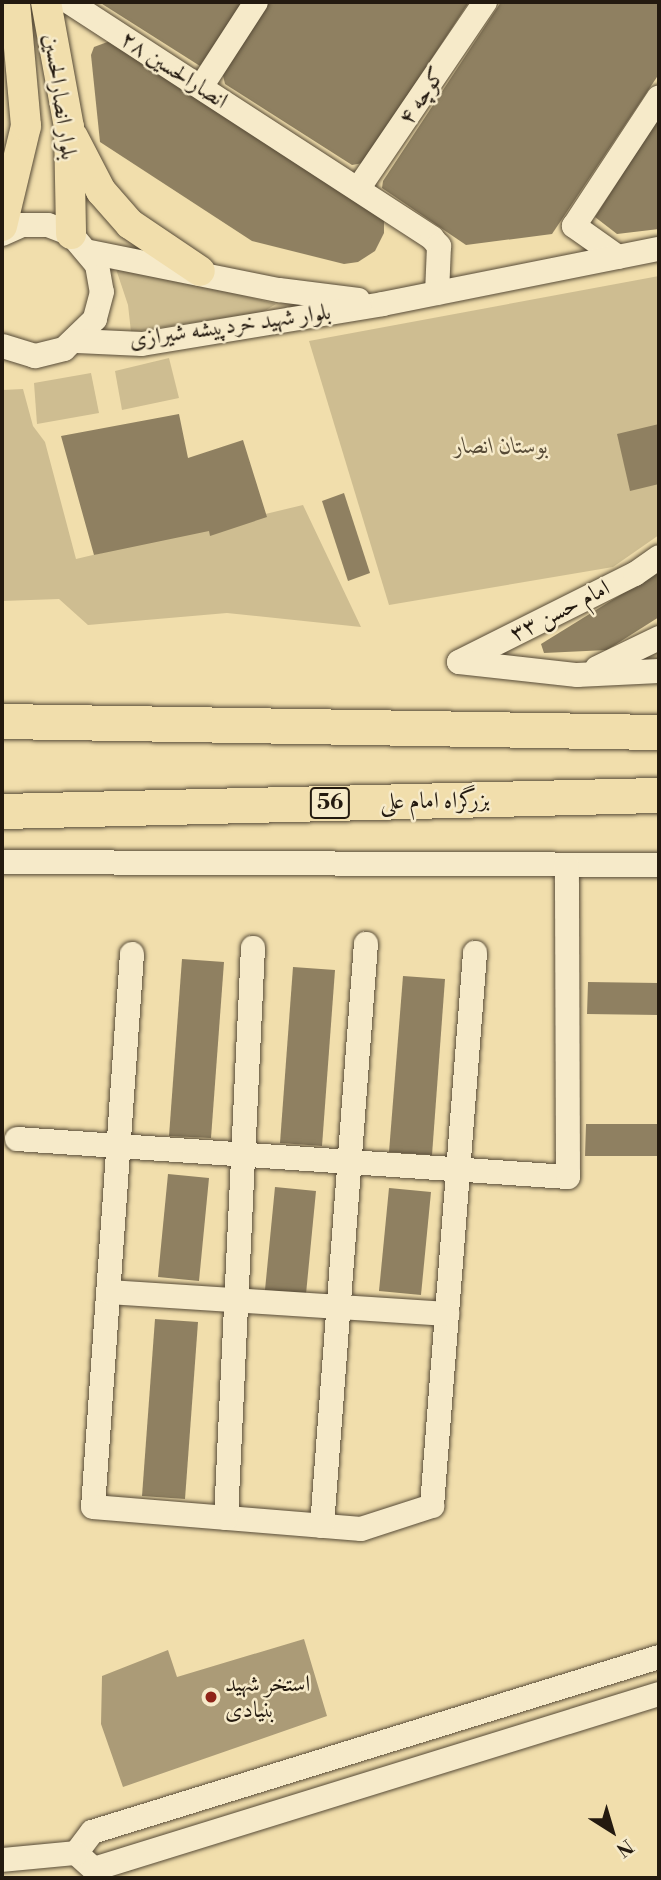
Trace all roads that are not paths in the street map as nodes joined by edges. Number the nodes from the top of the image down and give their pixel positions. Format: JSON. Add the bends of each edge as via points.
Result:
{"nodes":[{"id":1,"x":15,"y":2,"type":"edge"},
{"id":2,"x":46,"y":2,"type":"edge"},
{"id":3,"x":69,"y":2,"type":"edge"},
{"id":4,"x":256,"y":2,"type":"edge"},
{"id":5,"x":485,"y":2,"type":"edge"},
{"id":6,"x":201,"y":87,"type":"junction"},
{"id":7,"x":653,"y":106,"type":"edge"},
{"id":8,"x":68,"y":127,"type":"junction"},
{"id":9,"x":358,"y":189,"type":"junction"},
{"id":10,"x":2,"y":226,"type":"edge"},
{"id":11,"x":2,"y":233,"type":"edge"},
{"id":12,"x":81,"y":243,"type":"junction"},
{"id":13,"x":659,"y":249,"type":"edge"},
{"id":14,"x":618,"y":257,"type":"junction"},
{"id":15,"x":200,"y":271,"type":"junction"},
{"id":16,"x":437,"y":293,"type":"junction"},
{"id":17,"x":383,"y":304,"type":"junction"},
{"id":18,"x":77,"y":341,"type":"junction"},
{"id":19,"x":3,"y":348,"type":"edge"},
{"id":20,"x":659,"y":557,"type":"edge"},
{"id":21,"x":659,"y":638,"type":"edge"},
{"id":22,"x":659,"y":671,"type":"edge"},
{"id":23,"x":577,"y":675,"type":"junction"},
{"id":24,"x":2,"y":721,"type":"edge"},
{"id":25,"x":659,"y":732,"type":"edge"},
{"id":26,"x":659,"y":795,"type":"edge"},
{"id":27,"x":2,"y":811,"type":"edge"},
{"id":28,"x":2,"y":862,"type":"edge"},
{"id":29,"x":567,"y":865,"type":"junction"},
{"id":30,"x":659,"y":865,"type":"edge"},
{"id":31,"x":366,"y":944,"type":"dead end"},
{"id":32,"x":253,"y":948,"type":"dead end"},
{"id":33,"x":475,"y":953,"type":"dead end"},
{"id":34,"x":132,"y":954,"type":"dead end"},
{"id":35,"x":17,"y":1139,"type":"dead end"},
{"id":36,"x":119,"y":1145,"type":"junction"},
{"id":37,"x":243,"y":1153,"type":"junction"},
{"id":38,"x":349,"y":1162,"type":"junction"},
{"id":39,"x":458,"y":1168,"type":"junction"},
{"id":40,"x":109,"y":1292,"type":"junction"},
{"id":41,"x":236,"y":1301,"type":"junction"},
{"id":42,"x":338,"y":1307,"type":"junction"},
{"id":43,"x":447,"y":1314,"type":"junction"},
{"id":44,"x":226,"y":1518,"type":"junction"},
{"id":45,"x":322,"y":1526,"type":"junction"},
{"id":46,"x":659,"y":1657,"type":"edge"},
{"id":47,"x":659,"y":1694,"type":"edge"},
{"id":48,"x":76,"y":1853,"type":"junction"},
{"id":49,"x":2,"y":1860,"type":"edge"}],
"edges":[{"from":1,"to":10,"type":"main road","name":"بلوار انصارالحسین","via":[[26,125]]},
{"from":2,"to":8,"type":"main road","name":"بلوار انصارالحسین"},
{"from":3,"to":6,"type":"street","name":"انصارالحسین ۲۸"},
{"from":4,"to":6,"type":"street"},
{"from":5,"to":9,"type":"street","name":"کوچه ۴"},
{"from":6,"to":9,"type":"street","name":"انصارالحسین ۲۸"},
{"from":7,"to":14,"type":"street","via":[[574,226]]},
{"from":8,"to":12,"type":"main road","name":"بلوار انصارالحسین"},
{"from":8,"to":15,"type":"main road","via":[[101,191],[130,223]]},
{"from":9,"to":16,"type":"street","name":"انصارالحسین ۲۸","via":[[439,246]]},
{"from":11,"to":12,"type":"street","name":"بلوار شهید خردپیشه شیرازی","via":[[22,225],[48,225]]},
{"from":12,"to":15,"type":"street","name":"بلوار شهید خردپیشه شیرازی"},
{"from":12,"to":18,"type":"street","via":[[102,292],[95,319]]},
{"from":13,"to":14,"type":"street","name":"بلوار شهید خردپیشه شیرازی"},
{"from":14,"to":16,"type":"street","name":"بلوار شهید خردپیشه شیرازی"},
{"from":15,"to":17,"type":"street","name":"بلوار شهید خردپیشه شیرازی","via":[[279,290]]},
{"from":16,"to":17,"type":"street","name":"بلوار شهید خردپیشه شیرازی"},
{"from":17,"to":18,"type":"street","name":"بلوار شهید خردپیشه شیرازی","via":[[142,344]]},
{"from":18,"to":19,"type":"street","via":[[35,356]]},
{"from":20,"to":23,"type":"street","name":"امام حسن ۳۳","via":[[459,662]]},
{"from":21,"to":23,"type":"street","via":[[621,660]]},
{"from":22,"to":23,"type":"street"},
{"from":24,"to":25,"type":"highway"},
{"from":26,"to":27,"type":"highway","name":"بزرگراه امام علی","number":"56"},
{"from":28,"to":29,"type":"street"},
{"from":29,"to":30,"type":"street"},
{"from":29,"to":39,"type":"street","via":[[568,1177]]},
{"from":31,"to":38,"type":"street"},
{"from":32,"to":37,"type":"street"},
{"from":33,"to":39,"type":"street"},
{"from":34,"to":36,"type":"street"},
{"from":35,"to":36,"type":"street"},
{"from":36,"to":37,"type":"street"},
{"from":36,"to":40,"type":"street"},
{"from":37,"to":38,"type":"street"},
{"from":37,"to":41,"type":"street"},
{"from":38,"to":39,"type":"street"},
{"from":38,"to":42,"type":"street"},
{"from":39,"to":43,"type":"street"},
{"from":40,"to":41,"type":"street"},
{"from":40,"to":44,"type":"street","via":[[93,1507]]},
{"from":41,"to":42,"type":"street"},
{"from":41,"to":44,"type":"street"},
{"from":42,"to":43,"type":"street"},
{"from":42,"to":45,"type":"street"},
{"from":43,"to":45,"type":"street","via":[[432,1506],[361,1529]]},
{"from":44,"to":45,"type":"street"},
{"from":46,"to":48,"type":"street","via":[[92,1832]]},
{"from":47,"to":48,"type":"street","via":[[94,1869]]},
{"from":48,"to":49,"type":"street"}]}
